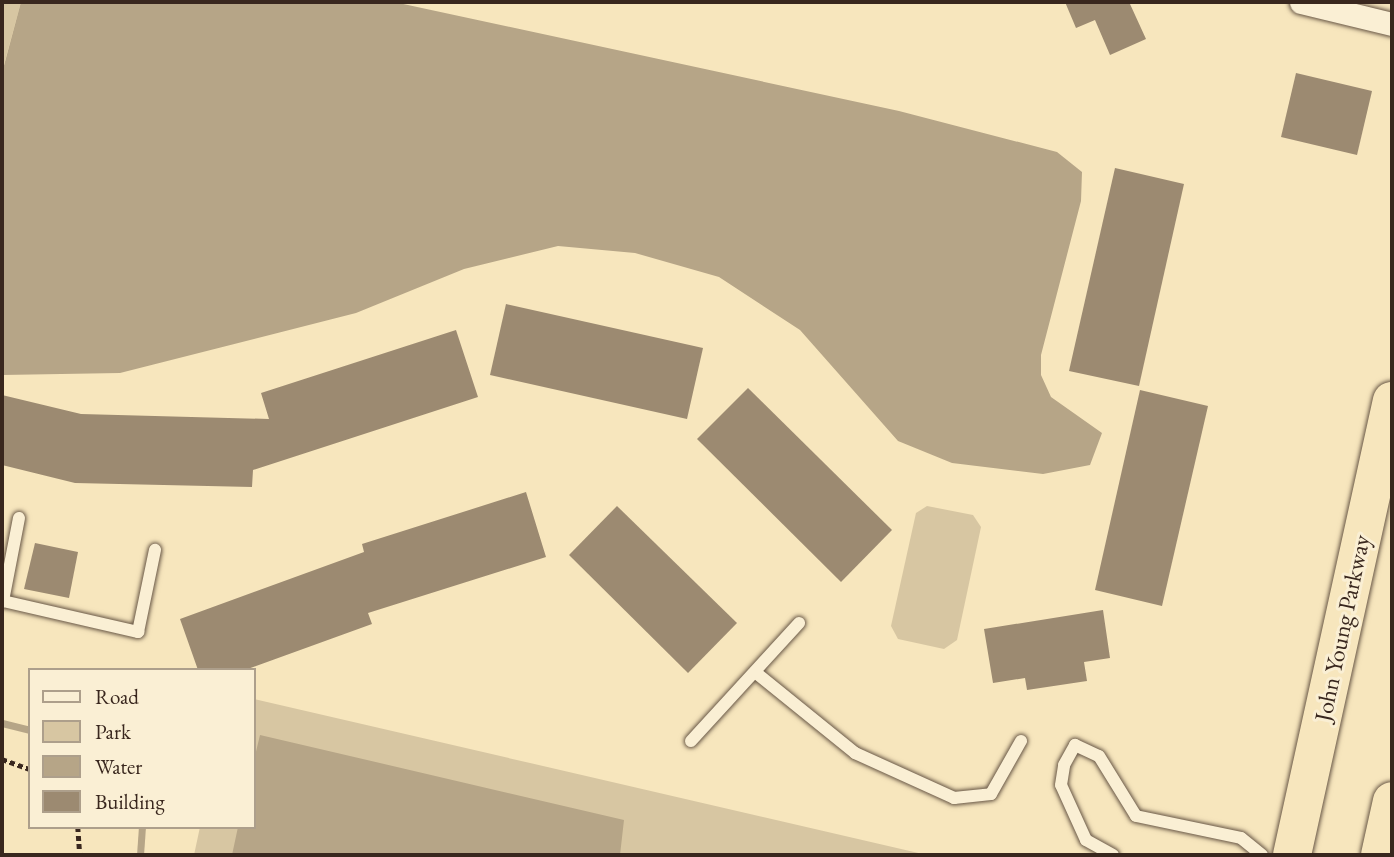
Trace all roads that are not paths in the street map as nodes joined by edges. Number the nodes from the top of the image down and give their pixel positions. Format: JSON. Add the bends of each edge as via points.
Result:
{"nodes":[{"id":1,"x":1301,"y":2,"type":"edge"},
{"id":2,"x":1392,"y":24,"type":"edge"},
{"id":3,"x":1392,"y":401,"type":"edge"},
{"id":4,"x":19,"y":518,"type":"dead end"},
{"id":5,"x":155,"y":550,"type":"dead end"},
{"id":6,"x":799,"y":622,"type":"dead end"},
{"id":7,"x":755,"y":672,"type":"junction"},
{"id":8,"x":691,"y":741,"type":"dead end"},
{"id":9,"x":1021,"y":741,"type":"dead end"},
{"id":10,"x":1392,"y":801,"type":"edge"},
{"id":11,"x":1113,"y":855,"type":"edge"},
{"id":12,"x":1262,"y":855,"type":"edge"},
{"id":13,"x":1292,"y":855,"type":"edge"},
{"id":14,"x":1380,"y":855,"type":"edge"}],
"edges":[{"from":1,"to":2,"type":"street"},
{"from":3,"to":13,"type":"highway","name":"John Young Parkway"},
{"from":4,"to":5,"type":"lane","via":[[3,601],[138,632]]},
{"from":6,"to":7,"type":"lane"},
{"from":7,"to":8,"type":"lane"},
{"from":7,"to":9,"type":"lane","via":[[855,753],[954,798],[992,794]]},
{"from":10,"to":14,"type":"highway"},
{"from":11,"to":12,"type":"lane","via":[[1086,840],[1061,785],[1064,765],[1075,745],[1099,756],[1136,816],[1241,838]]}]}
